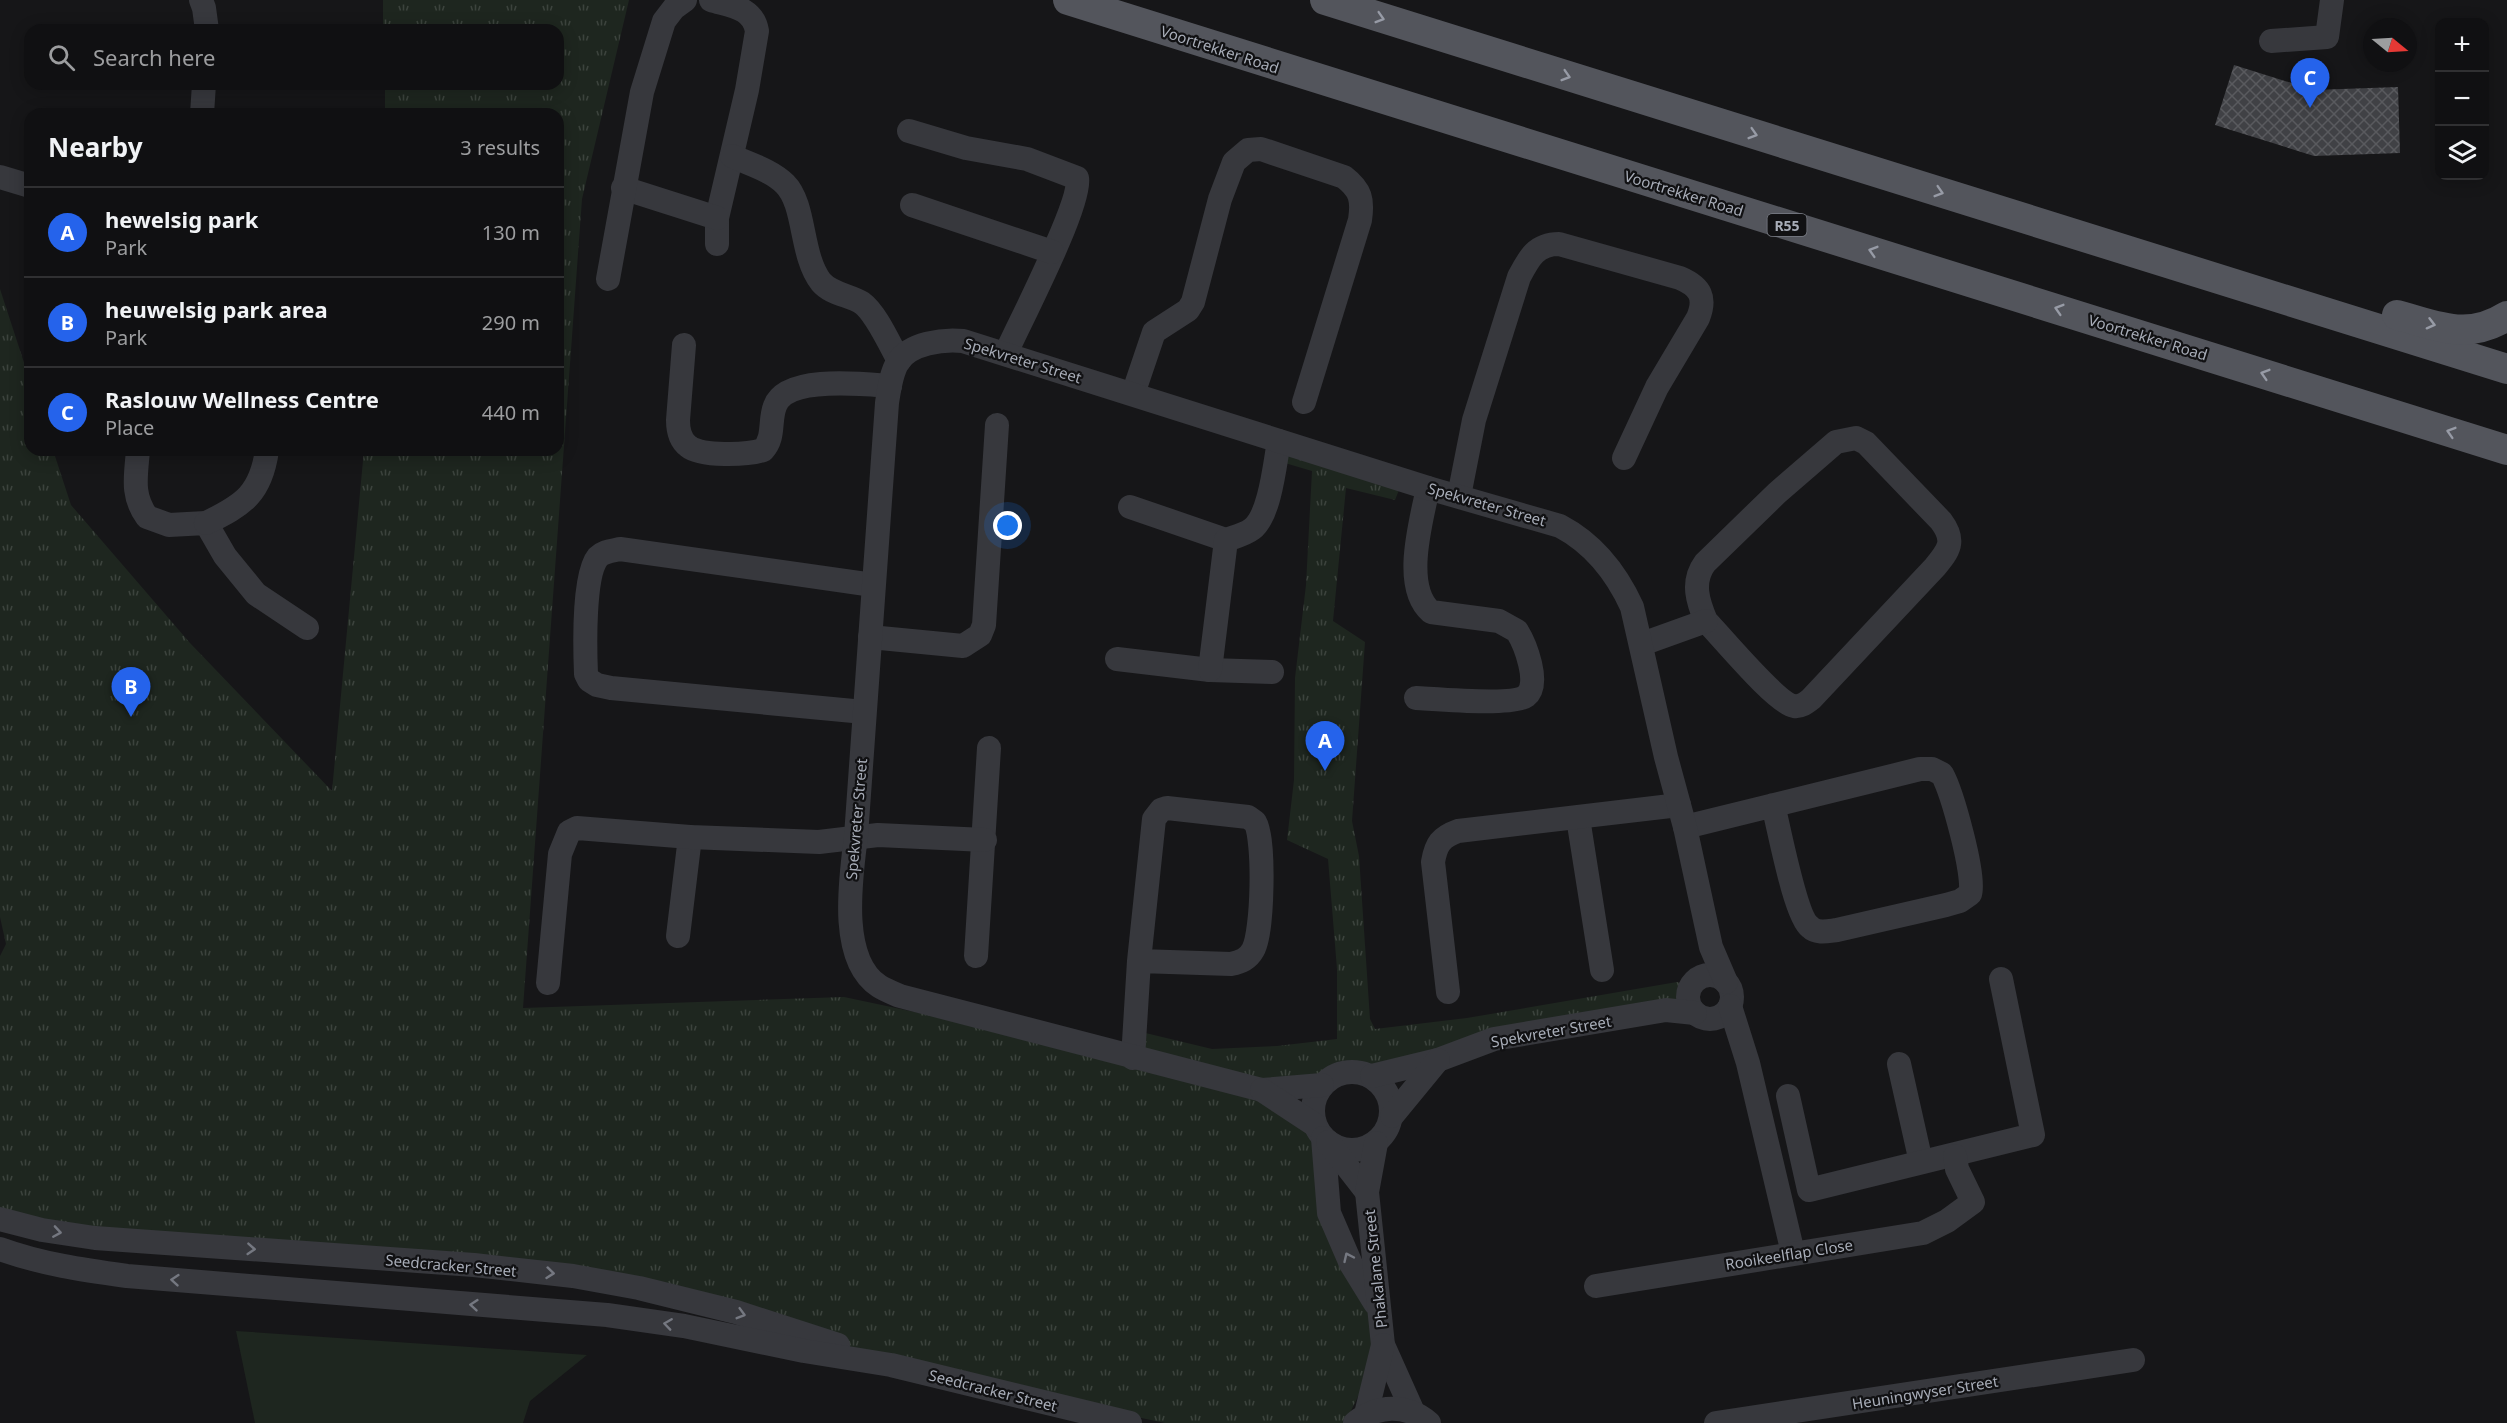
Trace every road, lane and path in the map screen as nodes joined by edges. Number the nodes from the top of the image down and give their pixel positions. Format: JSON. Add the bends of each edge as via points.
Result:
{"nodes":[{"id":1,"x":201,"y":0,"type":"edge"},
{"id":2,"x":685,"y":0,"type":"edge"},
{"id":3,"x":711,"y":0,"type":"edge"},
{"id":4,"x":1068,"y":0,"type":"edge"},
{"id":5,"x":1325,"y":0,"type":"edge"},
{"id":6,"x":2332,"y":0,"type":"edge"},
{"id":7,"x":206,"y":24,"type":"edge"},
{"id":8,"x":2271,"y":42,"type":"dead end"},
{"id":9,"x":204,"y":90,"type":"edge"},
{"id":10,"x":202,"y":108,"type":"edge"},
{"id":11,"x":909,"y":130,"type":"dead end"},
{"id":12,"x":732,"y":156,"type":"junction"},
{"id":13,"x":0,"y":177,"type":"edge"},
{"id":14,"x":24,"y":184,"type":"edge"},
{"id":15,"x":623,"y":188,"type":"junction"},
{"id":16,"x":912,"y":205,"type":"dead end"},
{"id":17,"x":717,"y":218,"type":"junction"},
{"id":18,"x":717,"y":244,"type":"dead end"},
{"id":19,"x":1052,"y":252,"type":"junction"},
{"id":20,"x":2169,"y":264,"type":"junction"},
{"id":21,"x":608,"y":279,"type":"dead end"},
{"id":22,"x":2507,"y":316,"type":"edge"},
{"id":23,"x":684,"y":345,"type":"dead end"},
{"id":24,"x":1006,"y":353,"type":"junction"},
{"id":25,"x":899,"y":361,"type":"junction"},
{"id":26,"x":2507,"y":369,"type":"edge"},
{"id":27,"x":890,"y":386,"type":"junction"},
{"id":28,"x":1133,"y":394,"type":"junction"},
{"id":29,"x":1304,"y":402,"type":"dead end"},
{"id":30,"x":997,"y":424,"type":"dead end"},
{"id":31,"x":1279,"y":441,"type":"junction"},
{"id":32,"x":2507,"y":450,"type":"edge"},
{"id":33,"x":138,"y":456,"type":"edge"},
{"id":34,"x":266,"y":456,"type":"edge"},
{"id":35,"x":1623,"y":458,"type":"dead end"},
{"id":36,"x":1428,"y":488,"type":"junction"},
{"id":37,"x":1459,"y":496,"type":"junction"},
{"id":38,"x":1130,"y":507,"type":"dead end"},
{"id":39,"x":206,"y":523,"type":"junction"},
{"id":40,"x":1226,"y":540,"type":"junction"},
{"id":41,"x":873,"y":585,"type":"junction"},
{"id":42,"x":1706,"y":621,"type":"junction"},
{"id":43,"x":308,"y":628,"type":"dead end"},
{"id":44,"x":870,"y":637,"type":"junction"},
{"id":45,"x":1642,"y":644,"type":"junction"},
{"id":46,"x":1117,"y":659,"type":"dead end"},
{"id":47,"x":1210,"y":670,"type":"junction"},
{"id":48,"x":1272,"y":672,"type":"dead end"},
{"id":49,"x":1416,"y":698,"type":"dead end"},
{"id":50,"x":864,"y":712,"type":"junction"},
{"id":51,"x":988,"y":748,"type":"dead end"},
{"id":52,"x":1773,"y":805,"type":"junction"},
{"id":53,"x":1682,"y":816,"type":"junction"},
{"id":54,"x":1578,"y":818,"type":"junction"},
{"id":55,"x":856,"y":836,"type":"junction"},
{"id":56,"x":690,"y":837,"type":"junction"},
{"id":57,"x":985,"y":840,"type":"junction"},
{"id":58,"x":678,"y":936,"type":"dead end"},
{"id":59,"x":976,"y":956,"type":"dead end"},
{"id":60,"x":1139,"y":961,"type":"junction"},
{"id":61,"x":1602,"y":970,"type":"dead end"},
{"id":62,"x":1715,"y":979,"type":"junction"},
{"id":63,"x":2001,"y":979,"type":"dead end"},
{"id":64,"x":548,"y":982,"type":"dead end"},
{"id":65,"x":1448,"y":992,"type":"dead end"},
{"id":66,"x":1707,"y":1008,"type":"junction"},
{"id":67,"x":1133,"y":1058,"type":"junction"},
{"id":68,"x":1438,"y":1060,"type":"junction"},
{"id":69,"x":1899,"y":1064,"type":"dead end"},
{"id":70,"x":1372,"y":1076,"type":"junction"},
{"id":71,"x":1322,"y":1085,"type":"junction"},
{"id":72,"x":1262,"y":1090,"type":"junction"},
{"id":73,"x":1788,"y":1096,"type":"dead end"},
{"id":74,"x":1392,"y":1116,"type":"junction"},
{"id":75,"x":1322,"y":1135,"type":"junction"},
{"id":76,"x":1376,"y":1143,"type":"junction"},
{"id":77,"x":1954,"y":1156,"type":"junction"},
{"id":78,"x":1922,"y":1162,"type":"junction"},
{"id":79,"x":1367,"y":1192,"type":"junction"},
{"id":80,"x":0,"y":1219,"type":"edge"},
{"id":81,"x":0,"y":1249,"type":"edge"},
{"id":82,"x":1793,"y":1252,"type":"junction"},
{"id":83,"x":1596,"y":1286,"type":"dead end"},
{"id":84,"x":1378,"y":1308,"type":"junction"},
{"id":85,"x":1383,"y":1345,"type":"junction"},
{"id":86,"x":2133,"y":1360,"type":"dead end"},
{"id":87,"x":891,"y":1365,"type":"junction"},
{"id":88,"x":1421,"y":1418,"type":"edge"},
{"id":89,"x":1360,"y":1419,"type":"edge"},
{"id":90,"x":1130,"y":1423,"type":"edge"},
{"id":91,"x":1716,"y":1423,"type":"edge"}],
"edges":[{"from":1,"to":7,"type":"street"},
{"from":2,"to":15,"type":"street","via":[[664,21],[642,92]]},
{"from":3,"to":12,"type":"street","via":[[746,11],[756,22]]},
{"from":32,"to":4,"type":"main road","name":"Voortrekker Road","number":"R55","one_way":true},
{"from":5,"to":20,"type":"main road","one_way":true},
{"from":6,"to":8,"type":"street","via":[[2327,38]]},
{"from":9,"to":10,"type":"street"},
{"from":11,"to":19,"type":"street","via":[[966,148],[1015,156],[1077,178],[1069,219]]},
{"from":12,"to":17,"type":"street"},
{"from":12,"to":25,"type":"street","via":[[783,182],[794,201],[815,273],[831,290],[866,307]]},
{"from":13,"to":14,"type":"street"},
{"from":15,"to":17,"type":"street"},
{"from":15,"to":21,"type":"street"},
{"from":16,"to":19,"type":"street"},
{"from":17,"to":18,"type":"street"},
{"from":19,"to":24,"type":"street"},
{"from":20,"to":22,"type":"main road","one_way":true,"via":[[2315,293],[2455,330],[2477,330]]},
{"from":20,"to":26,"type":"main road"},
{"from":23,"to":27,"type":"street","via":[[679,431],[688,447],[696,450],[727,454],[763,450],[771,438],[778,399],[803,386]]},
{"from":24,"to":25,"type":"street","name":"Spekvreter Street","via":[[963,340],[939,340],[918,347]]},
{"from":24,"to":28,"type":"street","name":"Spekvreter Street"},
{"from":25,"to":27,"type":"street","name":"Spekvreter Street"},
{"from":27,"to":41,"type":"street","name":"Spekvreter Street"},
{"from":28,"to":29,"type":"street","via":[[1154,332],[1188,310],[1193,302],[1220,199],[1234,162],[1242,153],[1261,149],[1344,177],[1354,184],[1362,200],[1360,220]]},
{"from":28,"to":31,"type":"street","name":"Spekvreter Street"},
{"from":30,"to":44,"type":"street","via":[[984,625],[980,636],[963,646]]},
{"from":31,"to":36,"type":"street","name":"Spekvreter Street"},
{"from":31,"to":40,"type":"street","via":[[1268,499],[1260,519],[1252,529]]},
{"from":33,"to":39,"type":"street","via":[[137,501],[147,518],[169,525]]},
{"from":34,"to":39,"type":"street","via":[[264,472],[255,489],[225,514]]},
{"from":35,"to":37,"type":"street","via":[[1657,387],[1698,318],[1703,297],[1693,284],[1680,278],[1548,244],[1530,255],[1519,277],[1474,420]]},
{"from":36,"to":37,"type":"street","name":"Spekvreter Street"},
{"from":36,"to":49,"type":"street","via":[[1416,568],[1421,601],[1431,612],[1499,621],[1517,631],[1530,663],[1533,684],[1527,695],[1503,701]]},
{"from":37,"to":45,"type":"street","name":"Spekvreter Street","via":[[1560,526],[1588,544],[1625,592]]},
{"from":38,"to":40,"type":"street"},
{"from":39,"to":43,"type":"street","via":[[225,556],[256,594]]},
{"from":40,"to":47,"type":"street"},
{"from":41,"to":44,"type":"street","name":"Spekvreter Street"},
{"from":41,"to":50,"type":"street","via":[[620,549],[599,556],[587,591],[586,674],[597,685]]},
{"from":42,"to":42,"type":"street","via":[[1696,581],[1699,571],[1777,493],[1836,442],[1856,438],[1866,443],[1949,532],[1949,548],[1935,567],[1801,706],[1779,698]]},
{"from":42,"to":45,"type":"street"},
{"from":44,"to":50,"type":"street","name":"Spekvreter Street"},
{"from":45,"to":53,"type":"street","name":"Spekvreter Street"},
{"from":46,"to":47,"type":"street"},
{"from":47,"to":48,"type":"street"},
{"from":50,"to":55,"type":"street","name":"Spekvreter Street"},
{"from":51,"to":57,"type":"street"},
{"from":52,"to":52,"type":"street","via":[[1800,913],[1810,928],[1822,932],[1837,930],[1946,905],[1970,894],[1972,878],[1951,797],[1937,770],[1920,769]]},
{"from":52,"to":53,"type":"street"},
{"from":53,"to":54,"type":"street"},
{"from":53,"to":62,"type":"street","name":"Spekvreter Street"},
{"from":54,"to":61,"type":"street"},
{"from":54,"to":65,"type":"street","via":[[1458,831],[1441,839],[1433,862]]},
{"from":55,"to":56,"type":"street","via":[[819,842]]},
{"from":55,"to":57,"type":"street"},
{"from":55,"to":67,"type":"street","name":"Spekvreter Street","via":[[850,890],[853,938],[860,964],[878,986],[900,996]]},
{"from":56,"to":58,"type":"street"},
{"from":56,"to":64,"type":"street","via":[[585,828],[569,832],[560,854]]},
{"from":57,"to":59,"type":"street"},
{"from":60,"to":60,"type":"street","via":[[1151,835],[1157,814],[1167,808],[1255,822],[1261,842],[1260,912],[1257,942],[1249,957],[1231,964]]},
{"from":60,"to":67,"type":"street"},
{"from":62,"to":66,"type":"street","via":[[1697,980]]},
{"from":62,"to":66,"type":"street","via":[[1732,997]]},
{"from":63,"to":77,"type":"street","via":[[2033,1135]]},
{"from":66,"to":68,"type":"street","name":"Spekvreter Street","via":[[1666,1010],[1494,1039]]},
{"from":66,"to":82,"type":"street","via":[[1740,1038]]},
{"from":67,"to":72,"type":"street","name":"Spekvreter Street"},
{"from":68,"to":70,"type":"street","name":"Spekvreter Street"},
{"from":68,"to":74,"type":"street"},
{"from":69,"to":78,"type":"street"},
{"from":70,"to":71,"type":"street","via":[[1346,1071]]},
{"from":70,"to":74,"type":"street","via":[[1388,1092]]},
{"from":71,"to":72,"type":"street","name":"Spekvreter Street"},
{"from":71,"to":75,"type":"street","via":[[1312,1112]]},
{"from":72,"to":75,"type":"street","name":"Spekvreter Street"},
{"from":73,"to":78,"type":"street","via":[[1809,1190]]},
{"from":74,"to":76,"type":"street"},
{"from":75,"to":76,"type":"street","via":[[1333,1146],[1350,1151]]},
{"from":75,"to":79,"type":"street","name":"Phakalane Street"},
{"from":84,"to":75,"type":"street","one_way":true,"via":[[1329,1213]]},
{"from":76,"to":79,"type":"street","name":"Phakalane Street"},
{"from":77,"to":78,"type":"street"},
{"from":77,"to":82,"type":"street","name":"Rooikeelflap Close","via":[[1973,1202],[1937,1227],[1911,1236]]},
{"from":79,"to":84,"type":"street","name":"Phakalane Street"},
{"from":80,"to":87,"type":"street","name":"Seedcracker Street","one_way":true,"via":[[95,1238],[474,1266],[602,1280],[736,1312]]},
{"from":87,"to":81,"type":"street","name":"Seedcracker Street","one_way":true,"via":[[618,1317],[127,1276],[75,1269]]},
{"from":82,"to":83,"type":"street","name":"Rooikeelflap Close"},
{"from":84,"to":85,"type":"street","name":"Phakalane Street"},
{"from":85,"to":88,"type":"street","name":"Phakalane Street"},
{"from":85,"to":89,"type":"street","name":"Phakalane Street"},
{"from":86,"to":91,"type":"street","name":"Heuningwyser Street"},
{"from":87,"to":90,"type":"street","name":"Seedcracker Street"},
{"from":88,"to":89,"type":"street","via":[[1399,1408],[1381,1409]]}]}
